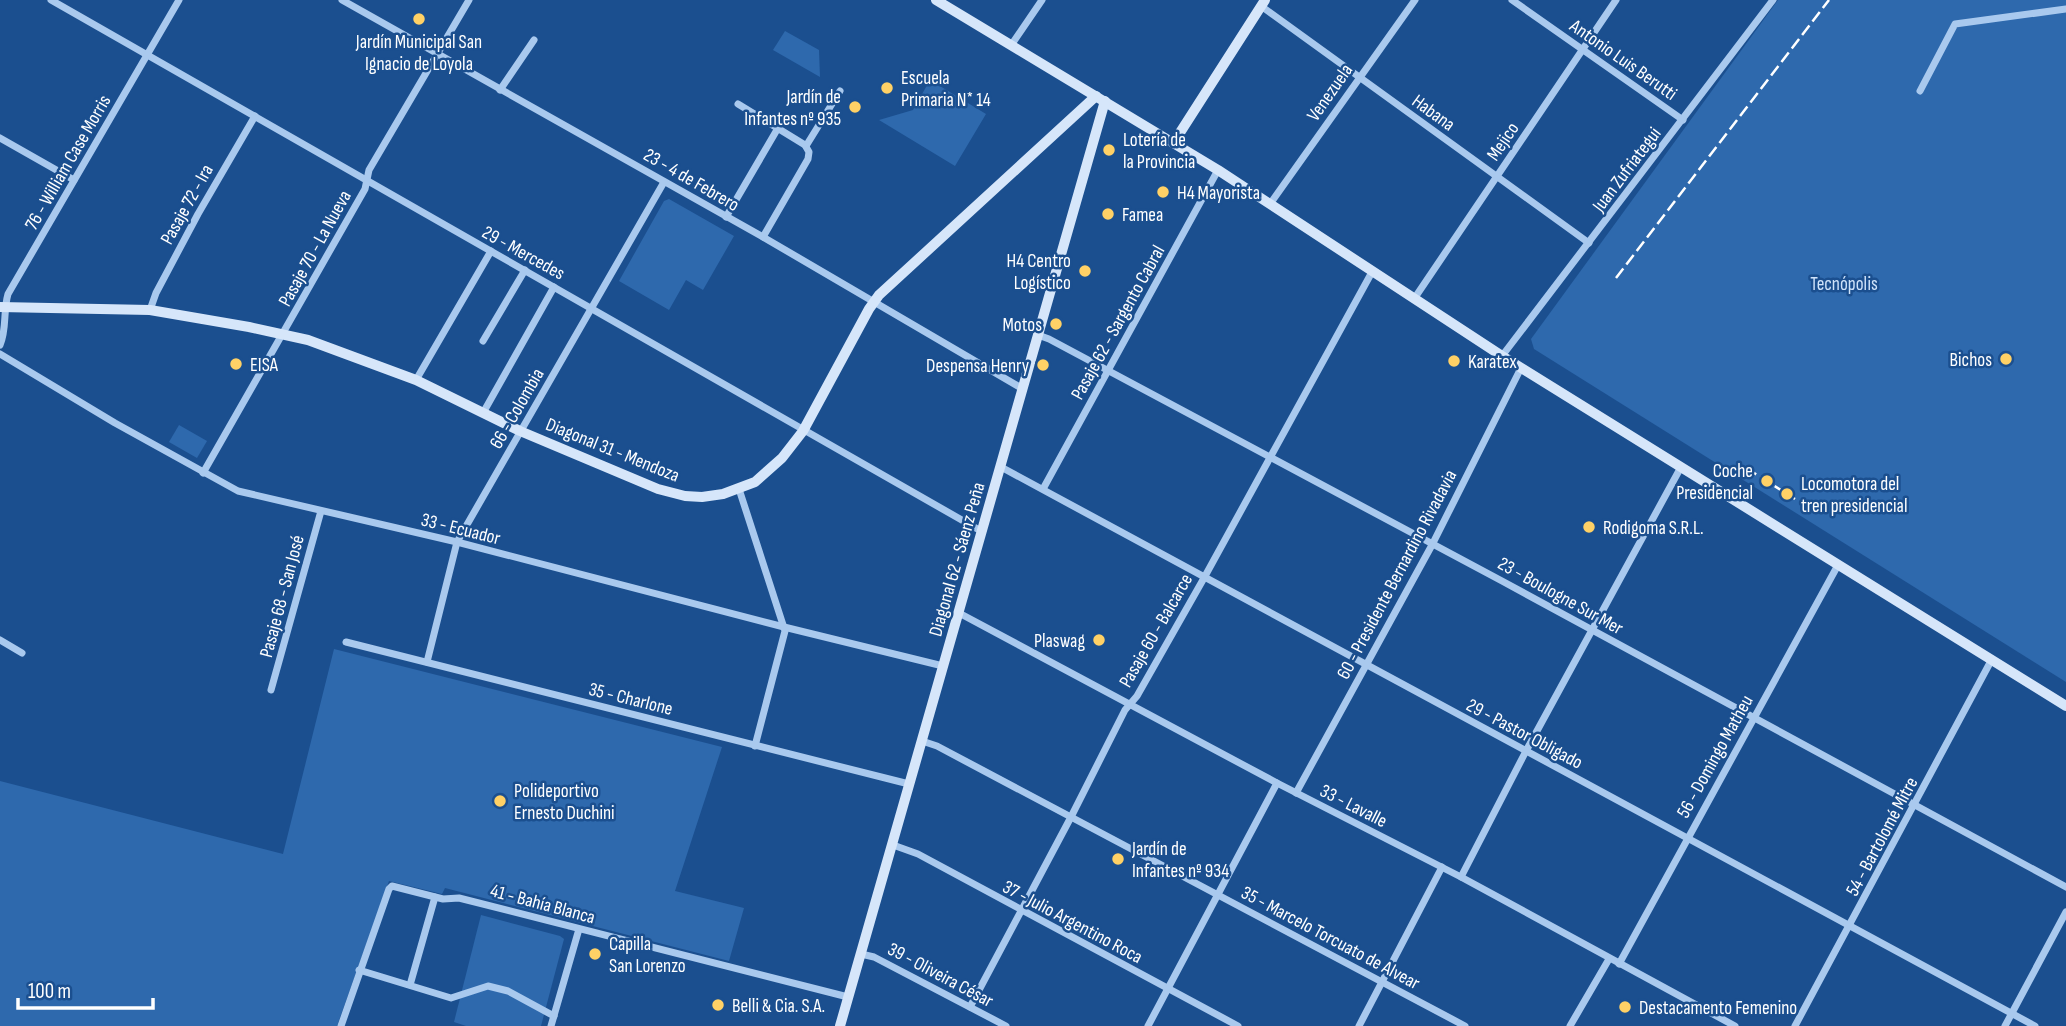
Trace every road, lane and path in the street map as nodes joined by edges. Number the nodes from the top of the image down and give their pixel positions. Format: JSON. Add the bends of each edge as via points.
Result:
{"nodes":[{"id":1,"x":51,"y":0,"type":"edge"},
{"id":2,"x":179,"y":0,"type":"edge"},
{"id":3,"x":342,"y":0,"type":"edge"},
{"id":4,"x":469,"y":0,"type":"edge"},
{"id":5,"x":936,"y":0,"type":"edge"},
{"id":6,"x":1042,"y":0,"type":"edge"},
{"id":7,"x":1415,"y":0,"type":"edge"},
{"id":8,"x":1512,"y":0,"type":"edge"},
{"id":9,"x":1616,"y":0,"type":"edge"},
{"id":10,"x":1773,"y":0,"type":"edge"},
{"id":11,"x":2066,"y":0,"type":"edge"},
{"id":12,"x":1263,"y":3,"type":"edge"},
{"id":13,"x":2066,"y":7,"type":"edge"},
{"id":14,"x":534,"y":40,"type":"dead end"},
{"id":15,"x":1012,"y":44,"type":"junction"},
{"id":16,"x":1583,"y":50,"type":"junction"},
{"id":17,"x":436,"y":54,"type":"junction"},
{"id":18,"x":147,"y":55,"type":"junction"},
{"id":19,"x":1359,"y":77,"type":"junction"},
{"id":20,"x":500,"y":90,"type":"junction"},
{"id":21,"x":840,"y":91,"type":"dead end"},
{"id":22,"x":1920,"y":91,"type":"dead end"},
{"id":23,"x":1101,"y":98,"type":"junction"},
{"id":24,"x":738,"y":104,"type":"dead end"},
{"id":25,"x":255,"y":117,"type":"junction"},
{"id":26,"x":1683,"y":120,"type":"junction"},
{"id":27,"x":778,"y":128,"type":"junction"},
{"id":28,"x":0,"y":138,"type":"edge"},
{"id":29,"x":1174,"y":142,"type":"junction"},
{"id":30,"x":806,"y":146,"type":"junction"},
{"id":31,"x":1218,"y":170,"type":"junction"},
{"id":32,"x":1497,"y":177,"type":"junction"},
{"id":33,"x":75,"y":180,"type":"junction"},
{"id":34,"x":367,"y":180,"type":"junction"},
{"id":35,"x":664,"y":182,"type":"junction"},
{"id":36,"x":1270,"y":204,"type":"junction"},
{"id":37,"x":726,"y":217,"type":"junction"},
{"id":38,"x":762,"y":237,"type":"junction"},
{"id":39,"x":1589,"y":243,"type":"junction"},
{"id":40,"x":491,"y":251,"type":"junction"},
{"id":41,"x":525,"y":270,"type":"junction"},
{"id":42,"x":1372,"y":272,"type":"junction"},
{"id":43,"x":554,"y":287,"type":"junction"},
{"id":44,"x":1414,"y":299,"type":"junction"},
{"id":45,"x":873,"y":303,"type":"junction"},
{"id":46,"x":1,"y":306,"type":"edge"},
{"id":47,"x":591,"y":309,"type":"junction"},
{"id":48,"x":150,"y":310,"type":"junction"},
{"id":49,"x":283,"y":335,"type":"junction"},
{"id":50,"x":1038,"y":335,"type":"junction"},
{"id":51,"x":483,"y":341,"type":"dead end"},
{"id":52,"x":0,"y":345,"type":"edge"},
{"id":53,"x":0,"y":354,"type":"edge"},
{"id":54,"x":1502,"y":356,"type":"junction"},
{"id":55,"x":1521,"y":368,"type":"junction"},
{"id":56,"x":1107,"y":371,"type":"junction"},
{"id":57,"x":416,"y":380,"type":"junction"},
{"id":58,"x":1024,"y":389,"type":"junction"},
{"id":59,"x":482,"y":413,"type":"junction"},
{"id":60,"x":520,"y":431,"type":"junction"},
{"id":61,"x":803,"y":431,"type":"junction"},
{"id":62,"x":1270,"y":457,"type":"junction"},
{"id":63,"x":1001,"y":467,"type":"junction"},
{"id":64,"x":1681,"y":467,"type":"junction"},
{"id":65,"x":203,"y":472,"type":"junction"},
{"id":66,"x":739,"y":489,"type":"junction"},
{"id":67,"x":1043,"y":489,"type":"junction"},
{"id":68,"x":321,"y":511,"type":"junction"},
{"id":69,"x":981,"y":531,"type":"junction"},
{"id":70,"x":457,"y":542,"type":"junction"},
{"id":71,"x":1432,"y":545,"type":"junction"},
{"id":72,"x":1838,"y":565,"type":"junction"},
{"id":73,"x":1204,"y":578,"type":"junction"},
{"id":74,"x":959,"y":612,"type":"junction"},
{"id":75,"x":784,"y":627,"type":"junction"},
{"id":76,"x":1592,"y":630,"type":"junction"},
{"id":77,"x":0,"y":640,"type":"edge"},
{"id":78,"x":346,"y":642,"type":"dead end"},
{"id":79,"x":22,"y":653,"type":"dead end"},
{"id":80,"x":1992,"y":659,"type":"junction"},
{"id":81,"x":427,"y":662,"type":"junction"},
{"id":82,"x":1366,"y":665,"type":"junction"},
{"id":83,"x":943,"y":666,"type":"junction"},
{"id":84,"x":271,"y":690,"type":"dead end"},
{"id":85,"x":1130,"y":704,"type":"junction"},
{"id":86,"x":2066,"y":706,"type":"edge"},
{"id":87,"x":1754,"y":718,"type":"junction"},
{"id":88,"x":922,"y":741,"type":"junction"},
{"id":89,"x":755,"y":746,"type":"junction"},
{"id":90,"x":1526,"y":751,"type":"junction"},
{"id":91,"x":1277,"y":783,"type":"junction"},
{"id":92,"x":909,"y":784,"type":"junction"},
{"id":93,"x":1296,"y":793,"type":"junction"},
{"id":94,"x":1915,"y":806,"type":"junction"},
{"id":95,"x":1071,"y":817,"type":"junction"},
{"id":96,"x":1686,"y":838,"type":"junction"},
{"id":97,"x":893,"y":845,"type":"junction"},
{"id":98,"x":1442,"y":867,"type":"junction"},
{"id":99,"x":1461,"y":877,"type":"junction"},
{"id":100,"x":2066,"y":887,"type":"edge"},
{"id":101,"x":1219,"y":895,"type":"junction"},
{"id":102,"x":435,"y":897,"type":"junction"},
{"id":103,"x":1021,"y":911,"type":"junction"},
{"id":104,"x":2066,"y":912,"type":"edge"},
{"id":105,"x":1850,"y":926,"type":"junction"},
{"id":106,"x":579,"y":929,"type":"junction"},
{"id":107,"x":861,"y":954,"type":"junction"},
{"id":108,"x":1609,"y":959,"type":"junction"},
{"id":109,"x":1619,"y":964,"type":"junction"},
{"id":110,"x":359,"y":970,"type":"junction"},
{"id":111,"x":1382,"y":982,"type":"junction"},
{"id":112,"x":410,"y":985,"type":"junction"},
{"id":113,"x":1168,"y":990,"type":"junction"},
{"id":114,"x":848,"y":997,"type":"junction"},
{"id":115,"x":970,"y":1007,"type":"junction"},
{"id":116,"x":2012,"y":1014,"type":"junction"},
{"id":117,"x":554,"y":1016,"type":"junction"},
{"id":118,"x":341,"y":1026,"type":"edge"},
{"id":119,"x":551,"y":1026,"type":"edge"},
{"id":120,"x":840,"y":1026,"type":"edge"},
{"id":121,"x":1006,"y":1026,"type":"edge"},
{"id":122,"x":1148,"y":1026,"type":"edge"},
{"id":123,"x":1238,"y":1026,"type":"edge"},
{"id":124,"x":1359,"y":1026,"type":"edge"},
{"id":125,"x":1465,"y":1026,"type":"edge"},
{"id":126,"x":1570,"y":1026,"type":"edge"},
{"id":127,"x":1735,"y":1026,"type":"edge"},
{"id":128,"x":1795,"y":1026,"type":"edge"},
{"id":129,"x":2005,"y":1026,"type":"edge"},
{"id":130,"x":2035,"y":1026,"type":"edge"}],
"edges":[{"from":1,"to":18,"type":"street","name":"29 - Mercedes"},
{"from":2,"to":18,"type":"street","name":"76 - William Case Morris"},
{"from":3,"to":17,"type":"street","name":"23 - 4 de Febrero"},
{"from":4,"to":17,"type":"street","name":"Pasaje 70 - La Nueva"},
{"from":5,"to":15,"type":"street"},
{"from":6,"to":15,"type":"street"},
{"from":7,"to":19,"type":"street","name":"Venezuela"},
{"from":8,"to":16,"type":"street","name":"Antonio Luis Berutti"},
{"from":9,"to":16,"type":"street","name":"Mejico"},
{"from":10,"to":26,"type":"street","name":"Juan Zufriategui"},
{"from":11,"to":13,"type":"street"},
{"from":12,"to":19,"type":"street","name":"Habana"},
{"from":12,"to":29,"type":"street"},
{"from":13,"to":22,"type":"street","via":[[1955,24]]},
{"from":14,"to":20,"type":"street"},
{"from":15,"to":23,"type":"street"},
{"from":16,"to":26,"type":"street","name":"Antonio Luis Berutti"},
{"from":16,"to":32,"type":"street","name":"Mejico"},
{"from":17,"to":20,"type":"street","name":"23 - 4 de Febrero"},
{"from":17,"to":34,"type":"street","name":"Pasaje 70 - La Nueva"},
{"from":18,"to":25,"type":"street","name":"29 - Mercedes"},
{"from":18,"to":33,"type":"street","name":"76 - William Case Morris"},
{"from":19,"to":32,"type":"street","name":"Habana"},
{"from":19,"to":36,"type":"street","name":"Venezuela"},
{"from":20,"to":35,"type":"street","name":"23 - 4 de Febrero"},
{"from":21,"to":30,"type":"street"},
{"from":23,"to":29,"type":"street"},
{"from":23,"to":45,"type":"street","name":"Diagonal 31 - Mendoza"},
{"from":23,"to":50,"type":"street","name":"Diagonal 62 - Sáenz Peña"},
{"from":24,"to":27,"type":"street"},
{"from":25,"to":34,"type":"street","name":"29 - Mercedes"},
{"from":25,"to":48,"type":"street","name":"Pasaje 72 - Ira","via":[[198,214]]},
{"from":26,"to":39,"type":"street","name":"Juan Zufriategui"},
{"from":27,"to":30,"type":"street"},
{"from":27,"to":37,"type":"street"},
{"from":28,"to":33,"type":"street"},
{"from":29,"to":31,"type":"street"},
{"from":30,"to":38,"type":"street","via":[[810,152],[807,159]]},
{"from":31,"to":36,"type":"street"},
{"from":31,"to":56,"type":"street","name":"Pasaje 62 - Sargento Cabral"},
{"from":32,"to":39,"type":"street","name":"Habana"},
{"from":32,"to":44,"type":"street","name":"Mejico"},
{"from":33,"to":46,"type":"street","name":"76 - William Case Morris"},
{"from":34,"to":40,"type":"street","name":"29 - Mercedes"},
{"from":34,"to":49,"type":"street","name":"Pasaje 70 - La Nueva"},
{"from":35,"to":37,"type":"street","name":"23 - 4 de Febrero"},
{"from":35,"to":47,"type":"street","name":"66 - Colombia"},
{"from":36,"to":42,"type":"street"},
{"from":37,"to":38,"type":"street","name":"23 - 4 de Febrero"},
{"from":38,"to":45,"type":"street","name":"23 - 4 de Febrero"},
{"from":39,"to":54,"type":"street","name":"Juan Zufriategui"},
{"from":40,"to":41,"type":"street","name":"29 - Mercedes"},
{"from":40,"to":57,"type":"street"},
{"from":41,"to":43,"type":"street","name":"29 - Mercedes"},
{"from":41,"to":51,"type":"street"},
{"from":42,"to":44,"type":"street"},
{"from":42,"to":62,"type":"street","name":"Pasaje 60 - Balcarce"},
{"from":43,"to":47,"type":"street","name":"29 - Mercedes"},
{"from":43,"to":59,"type":"street"},
{"from":44,"to":54,"type":"street"},
{"from":45,"to":58,"type":"street","name":"23 - 4 de Febrero"},
{"from":45,"to":61,"type":"street","name":"Diagonal 31 - Mendoza"},
{"from":46,"to":48,"type":"street","name":"Diagonal 31 - Mendoza"},
{"from":46,"to":52,"type":"street","name":"76 - William Case Morris","via":[[4,336]]},
{"from":47,"to":60,"type":"street","name":"66 - Colombia"},
{"from":47,"to":61,"type":"street","name":"29 - Mercedes"},
{"from":48,"to":49,"type":"street","name":"Diagonal 31 - Mendoza"},
{"from":49,"to":57,"type":"street","name":"Diagonal 31 - Mendoza"},
{"from":49,"to":65,"type":"street","name":"Pasaje 70 - La Nueva"},
{"from":50,"to":56,"type":"street","name":"23 - Boulogne Sur Mer"},
{"from":50,"to":58,"type":"street","name":"Diagonal 62 - Sáenz Peña"},
{"from":53,"to":65,"type":"street","name":"33 - Ecuador"},
{"from":54,"to":55,"type":"street"},
{"from":55,"to":64,"type":"street"},
{"from":55,"to":71,"type":"street","name":"60 - Presidente Bernardino Rivadavia"},
{"from":56,"to":62,"type":"street","name":"23 - Boulogne Sur Mer"},
{"from":56,"to":67,"type":"street","name":"Pasaje 62 - Sargento Cabral"},
{"from":57,"to":59,"type":"street","name":"Diagonal 31 - Mendoza"},
{"from":58,"to":63,"type":"street","name":"Diagonal 62 - Sáenz Peña"},
{"from":59,"to":60,"type":"street","name":"Diagonal 31 - Mendoza"},
{"from":60,"to":66,"type":"street","name":"Diagonal 31 - Mendoza","via":[[669,492],[702,497]]},
{"from":60,"to":70,"type":"street","name":"66 - Colombia"},
{"from":61,"to":66,"type":"street","name":"Diagonal 31 - Mendoza","via":[[773,468]]},
{"from":61,"to":69,"type":"street","name":"29 - Mercedes"},
{"from":62,"to":71,"type":"street","name":"23 - Boulogne Sur Mer"},
{"from":62,"to":73,"type":"street","name":"Pasaje 60 - Balcarce"},
{"from":63,"to":67,"type":"street","name":"29 - Pastor Obligado"},
{"from":63,"to":69,"type":"street","name":"Diagonal 62 - Sáenz Peña"},
{"from":64,"to":72,"type":"street"},
{"from":64,"to":76,"type":"street"},
{"from":65,"to":68,"type":"street","name":"33 - Ecuador","via":[[238,491]]},
{"from":66,"to":75,"type":"street"},
{"from":67,"to":73,"type":"street","name":"29 - Pastor Obligado"},
{"from":68,"to":70,"type":"street","name":"33 - Ecuador"},
{"from":68,"to":84,"type":"street","name":"Pasaje 68 - San José"},
{"from":69,"to":74,"type":"street","name":"Diagonal 62 - Sáenz Peña"},
{"from":70,"to":75,"type":"street","name":"33 - Ecuador"},
{"from":70,"to":81,"type":"street","name":"66 - Colombia"},
{"from":71,"to":76,"type":"street","name":"23 - Boulogne Sur Mer"},
{"from":71,"to":82,"type":"street","name":"60 - Presidente Bernardino Rivadavia"},
{"from":72,"to":80,"type":"street"},
{"from":72,"to":87,"type":"street","name":"56 - Domingo Matheu"},
{"from":73,"to":82,"type":"street","name":"29 - Pastor Obligado"},
{"from":73,"to":85,"type":"street","name":"Pasaje 60 - Balcarce"},
{"from":74,"to":83,"type":"street","name":"Diagonal 62 - Sáenz Peña"},
{"from":74,"to":85,"type":"street","name":"33 - Lavalle"},
{"from":75,"to":83,"type":"street","name":"33 - Ecuador"},
{"from":75,"to":89,"type":"street"},
{"from":76,"to":87,"type":"street","name":"23 - Boulogne Sur Mer"},
{"from":76,"to":90,"type":"street"},
{"from":77,"to":79,"type":"street"},
{"from":78,"to":81,"type":"street","name":"35 - Charlone"},
{"from":80,"to":86,"type":"street"},
{"from":80,"to":94,"type":"street","name":"54 - Bartolomé Mitre"},
{"from":81,"to":89,"type":"street","name":"35 - Charlone"},
{"from":82,"to":90,"type":"street","name":"29 - Pastor Obligado"},
{"from":82,"to":93,"type":"street","name":"60 - Presidente Bernardino Rivadavia"},
{"from":83,"to":88,"type":"street","name":"Diagonal 62 - Sáenz Peña"},
{"from":85,"to":91,"type":"street","name":"33 - Lavalle"},
{"from":85,"to":95,"type":"street","name":"Pasaje 60 - Balcarce"},
{"from":87,"to":94,"type":"street","name":"23 - Boulogne Sur Mer"},
{"from":87,"to":96,"type":"street","name":"56 - Domingo Matheu"},
{"from":88,"to":92,"type":"street","name":"Diagonal 62 - Sáenz Peña"},
{"from":88,"to":95,"type":"street","name":"35 - Marcelo Torcuato de Alvear"},
{"from":89,"to":92,"type":"street","name":"35 - Charlone"},
{"from":90,"to":96,"type":"street","name":"29 - Pastor Obligado"},
{"from":90,"to":99,"type":"street"},
{"from":91,"to":93,"type":"street","name":"33 - Lavalle"},
{"from":91,"to":101,"type":"street"},
{"from":92,"to":97,"type":"street","name":"Diagonal 62 - Sáenz Peña"},
{"from":93,"to":98,"type":"street","name":"33 - Lavalle"},
{"from":94,"to":100,"type":"street","name":"23 - Boulogne Sur Mer"},
{"from":94,"to":105,"type":"street","name":"54 - Bartolomé Mitre"},
{"from":95,"to":101,"type":"street","name":"35 - Marcelo Torcuato de Alvear"},
{"from":95,"to":103,"type":"street","name":"Pasaje 60 - Balcarce"},
{"from":96,"to":105,"type":"street","name":"29 - Pastor Obligado"},
{"from":96,"to":109,"type":"street","name":"56 - Domingo Matheu"},
{"from":97,"to":103,"type":"street","name":"37 - Julio Argentino Roca"},
{"from":97,"to":107,"type":"street","name":"Diagonal 62 - Sáenz Peña"},
{"from":98,"to":99,"type":"street","name":"33 - Lavalle"},
{"from":98,"to":111,"type":"street"},
{"from":99,"to":108,"type":"street","name":"33 - Lavalle"},
{"from":101,"to":111,"type":"street","name":"35 - Marcelo Torcuato de Alvear"},
{"from":101,"to":113,"type":"street"},
{"from":102,"to":106,"type":"street","name":"41 - Bahía Blanca","via":[[459,898]]},
{"from":102,"to":110,"type":"street","name":"41 - Bahía Blanca","via":[[392,886]]},
{"from":102,"to":112,"type":"street"},
{"from":103,"to":113,"type":"street","name":"37 - Julio Argentino Roca"},
{"from":103,"to":115,"type":"street","name":"Pasaje 60 - Balcarce"},
{"from":104,"to":116,"type":"street"},
{"from":105,"to":116,"type":"street","name":"29 - Pastor Obligado"},
{"from":105,"to":128,"type":"street","name":"54 - Bartolomé Mitre"},
{"from":106,"to":114,"type":"street","name":"41 - Bahía Blanca"},
{"from":106,"to":117,"type":"street"},
{"from":107,"to":114,"type":"street","name":"Diagonal 62 - Sáenz Peña"},
{"from":107,"to":115,"type":"street","name":"39 - Oliveira César"},
{"from":108,"to":109,"type":"street","name":"33 - Lavalle"},
{"from":108,"to":126,"type":"street"},
{"from":109,"to":127,"type":"street","name":"33 - Lavalle"},
{"from":110,"to":112,"type":"street"},
{"from":110,"to":118,"type":"street"},
{"from":111,"to":124,"type":"street"},
{"from":111,"to":125,"type":"street","name":"35 - Marcelo Torcuato de Alvear"},
{"from":112,"to":117,"type":"street","via":[[451,998],[488,986],[508,991]]},
{"from":113,"to":122,"type":"street"},
{"from":113,"to":123,"type":"street","name":"37 - Julio Argentino Roca"},
{"from":114,"to":120,"type":"street","name":"Diagonal 62 - Sáenz Peña"},
{"from":115,"to":121,"type":"street","name":"39 - Oliveira César"},
{"from":116,"to":129,"type":"street"},
{"from":116,"to":130,"type":"street","name":"29 - Pastor Obligado"},
{"from":117,"to":119,"type":"street"}]}
